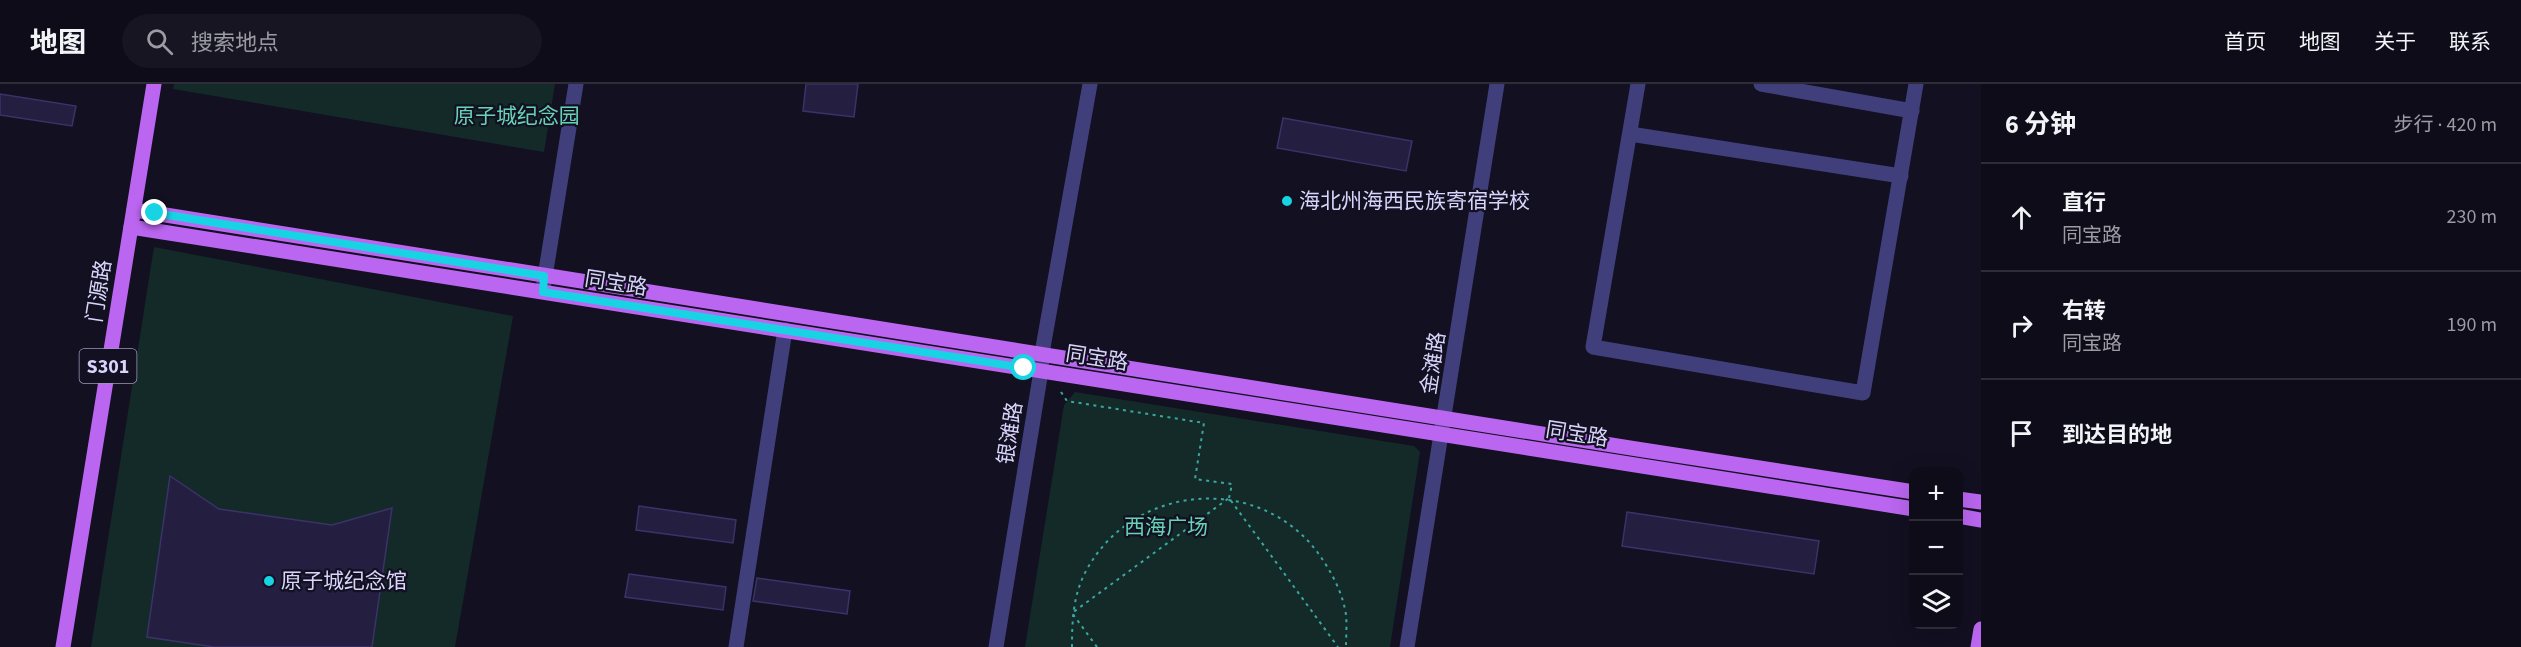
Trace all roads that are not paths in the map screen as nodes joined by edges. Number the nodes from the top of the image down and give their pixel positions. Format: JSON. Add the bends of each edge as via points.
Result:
{"nodes":[{"id":1,"x":154,"y":84,"type":"edge"},
{"id":2,"x":576,"y":84,"type":"edge"},
{"id":3,"x":1090,"y":84,"type":"edge"},
{"id":4,"x":1497,"y":84,"type":"edge"},
{"id":5,"x":1638,"y":84,"type":"edge"},
{"id":6,"x":1761,"y":84,"type":"edge"},
{"id":7,"x":1916,"y":84,"type":"edge"},
{"id":8,"x":1912,"y":111,"type":"junction"},
{"id":9,"x":1630,"y":134,"type":"junction"},
{"id":10,"x":1901,"y":176,"type":"junction"},
{"id":11,"x":134,"y":210,"type":"junction"},
{"id":12,"x":131,"y":227,"type":"junction"},
{"id":13,"x":544,"y":276,"type":"junction"},
{"id":14,"x":543,"y":292,"type":"junction"},
{"id":15,"x":785,"y":330,"type":"junction"},
{"id":16,"x":1042,"y":353,"type":"junction"},
{"id":17,"x":1041,"y":371,"type":"junction"},
{"id":18,"x":1444,"y":427,"type":"junction"},
{"id":19,"x":1909,"y":491,"type":"edge"},
{"id":20,"x":1963,"y":499,"type":"edge"},
{"id":21,"x":1981,"y":502,"type":"edge"},
{"id":22,"x":1909,"y":508,"type":"edge"},
{"id":23,"x":1963,"y":517,"type":"edge"},
{"id":24,"x":1981,"y":520,"type":"edge"},
{"id":25,"x":1981,"y":629,"type":"edge"},
{"id":26,"x":63,"y":647,"type":"edge"},
{"id":27,"x":736,"y":647,"type":"edge"},
{"id":28,"x":996,"y":647,"type":"edge"},
{"id":29,"x":1407,"y":647,"type":"edge"},
{"id":30,"x":1978,"y":647,"type":"edge"}],
"edges":[{"from":1,"to":11,"type":"main road","name":"门源路","number":"S301"},
{"from":2,"to":13,"type":"street"},
{"from":3,"to":16,"type":"street","name":"银滩路"},
{"from":4,"to":18,"type":"street","name":"金滩路"},
{"from":5,"to":9,"type":"street"},
{"from":6,"to":8,"type":"street"},
{"from":7,"to":8,"type":"street"},
{"from":8,"to":10,"type":"street"},
{"from":9,"to":10,"type":"street"},
{"from":9,"to":10,"type":"street","via":[[1593,347],[1863,393]]},
{"from":11,"to":12,"type":"main road","name":"门源路","number":"S301"},
{"from":11,"to":13,"type":"main road","name":"同宝路"},
{"from":12,"to":14,"type":"main road","name":"同宝路"},
{"from":12,"to":26,"type":"main road","name":"门源路","number":"S301"},
{"from":13,"to":14,"type":"street"},
{"from":13,"to":16,"type":"main road","name":"同宝路"},
{"from":14,"to":15,"type":"main road","name":"同宝路"},
{"from":15,"to":17,"type":"main road","name":"同宝路"},
{"from":15,"to":27,"type":"street"},
{"from":16,"to":17,"type":"street","name":"银滩路"},
{"from":16,"to":18,"type":"main road","name":"同宝路"},
{"from":17,"to":18,"type":"main road","name":"同宝路"},
{"from":17,"to":28,"type":"street","name":"银滩路"},
{"from":18,"to":19,"type":"main road","name":"同宝路"},
{"from":18,"to":22,"type":"main road","name":"同宝路"},
{"from":18,"to":29,"type":"street","name":"金滩路"},
{"from":20,"to":21,"type":"main road"},
{"from":23,"to":24,"type":"main road"},
{"from":25,"to":30,"type":"main road"}]}
